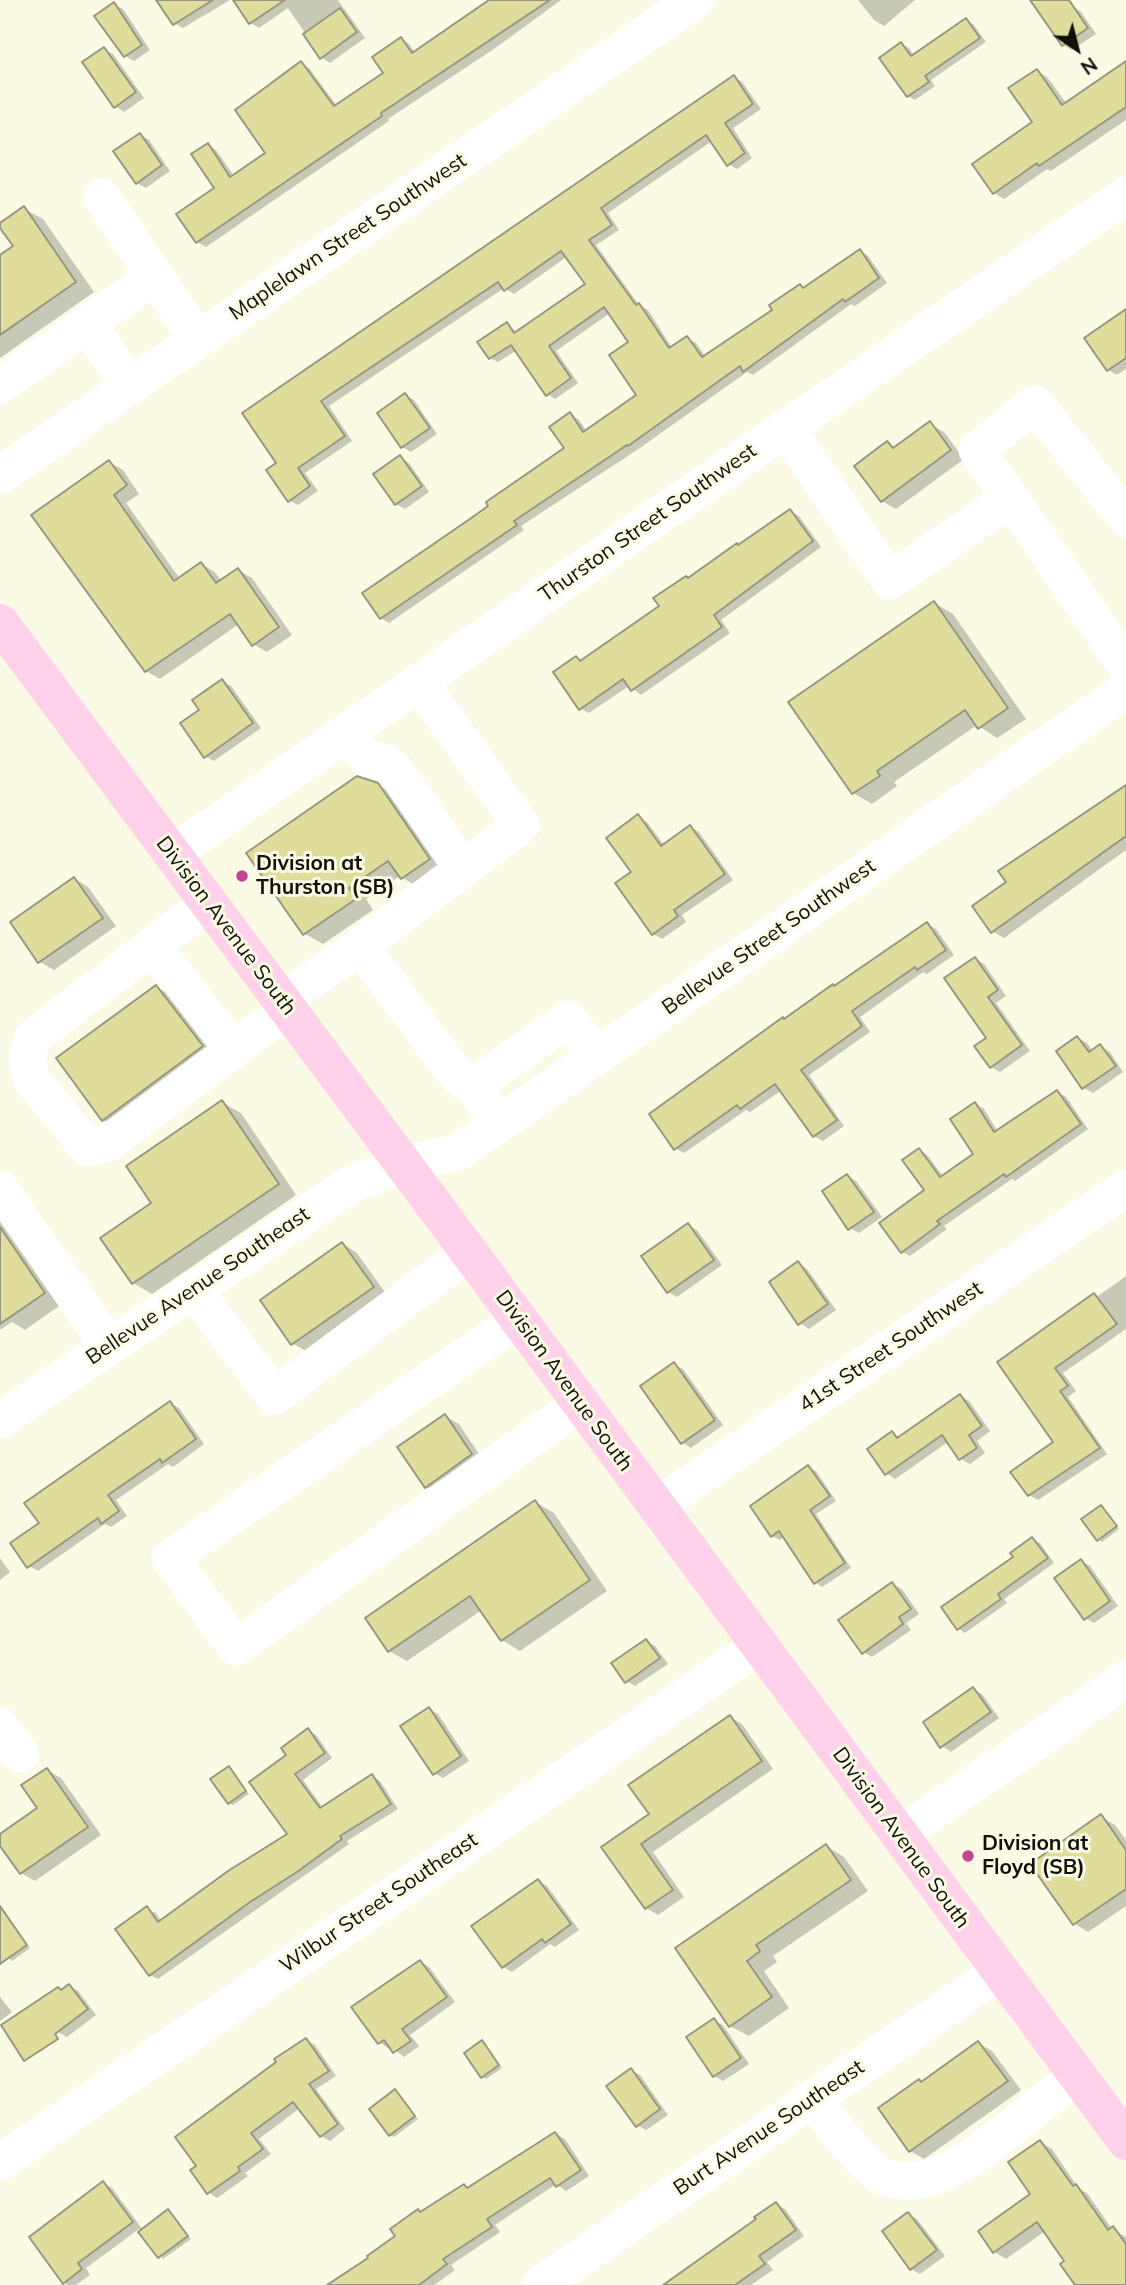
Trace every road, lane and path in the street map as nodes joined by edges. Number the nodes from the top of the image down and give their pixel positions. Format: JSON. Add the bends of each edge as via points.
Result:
{"nodes":[{"id":1,"x":695,"y":0,"type":"edge"},
{"id":2,"x":1126,"y":195,"type":"edge"},
{"id":3,"x":102,"y":197,"type":"dead end"},
{"id":4,"x":155,"y":276,"type":"junction"},
{"id":5,"x":87,"y":324,"type":"junction"},
{"id":6,"x":198,"y":340,"type":"junction"},
{"id":7,"x":0,"y":385,"type":"edge"},
{"id":8,"x":131,"y":386,"type":"junction"},
{"id":9,"x":785,"y":428,"type":"junction"},
{"id":10,"x":0,"y":475,"type":"edge"},
{"id":11,"x":1010,"y":498,"type":"junction"},
{"id":12,"x":1126,"y":519,"type":"edge"},
{"id":13,"x":3,"y":632,"type":"edge"},
{"id":14,"x":1126,"y":666,"type":"edge"},
{"id":15,"x":419,"y":682,"type":"junction"},
{"id":16,"x":1126,"y":690,"type":"edge"},
{"id":17,"x":346,"y":733,"type":"junction"},
{"id":18,"x":172,"y":854,"type":"junction"},
{"id":19,"x":462,"y":868,"type":"junction"},
{"id":20,"x":208,"y":903,"type":"junction"},
{"id":21,"x":153,"y":946,"type":"junction"},
{"id":22,"x":360,"y":946,"type":"junction"},
{"id":23,"x":285,"y":1005,"type":"junction"},
{"id":24,"x":537,"y":1041,"type":"junction"},
{"id":25,"x":233,"y":1050,"type":"junction"},
{"id":26,"x":596,"y":1057,"type":"junction"},
{"id":27,"x":563,"y":1079,"type":"junction"},
{"id":28,"x":477,"y":1086,"type":"junction"},
{"id":29,"x":499,"y":1124,"type":"junction"},
{"id":30,"x":403,"y":1165,"type":"junction"},
{"id":31,"x":1126,"y":1188,"type":"edge"},
{"id":32,"x":0,"y":1189,"type":"edge"},
{"id":33,"x":469,"y":1252,"type":"junction"},
{"id":34,"x":193,"y":1289,"type":"junction"},
{"id":35,"x":519,"y":1319,"type":"junction"},
{"id":36,"x":109,"y":1346,"type":"junction"},
{"id":37,"x":580,"y":1404,"type":"junction"},
{"id":38,"x":4,"y":1411,"type":"edge"},
{"id":39,"x":656,"y":1506,"type":"junction"},
{"id":40,"x":759,"y":1646,"type":"junction"},
{"id":41,"x":1126,"y":1679,"type":"edge"},
{"id":42,"x":899,"y":1835,"type":"junction"},
{"id":43,"x":999,"y":1972,"type":"junction"},
{"id":44,"x":1077,"y":2077,"type":"junction"},
{"id":45,"x":811,"y":2099,"type":"junction"},
{"id":46,"x":1126,"y":2141,"type":"edge"},
{"id":47,"x":0,"y":2162,"type":"edge"},
{"id":48,"x":540,"y":2285,"type":"edge"}],
"edges":[{"from":1,"to":6,"type":"street","name":"Maplelawn Street Southwest"},
{"from":2,"to":9,"type":"street","name":"Thurston Street Southwest"},
{"from":3,"to":4,"type":"street"},
{"from":4,"to":5,"type":"street"},
{"from":4,"to":6,"type":"street"},
{"from":5,"to":7,"type":"street"},
{"from":5,"to":8,"type":"street"},
{"from":6,"to":8,"type":"street","name":"Maplelawn Street Southwest"},
{"from":8,"to":10,"type":"street","name":"Maplelawn Street Southwest"},
{"from":9,"to":11,"type":"street","via":[[890,581]]},
{"from":9,"to":15,"type":"street","name":"Thurston Street Southwest"},
{"from":11,"to":12,"type":"street","via":[[977,450],[1035,404]]},
{"from":11,"to":14,"type":"street"},
{"from":13,"to":18,"type":"main road","name":"Division Avenue South"},
{"from":15,"to":17,"type":"street","name":"Thurston Street Southwest"},
{"from":15,"to":19,"type":"street","via":[[521,825]]},
{"from":16,"to":26,"type":"street","name":"Bellevue Street Southwest"},
{"from":17,"to":18,"type":"street","name":"Thurston Street Southwest"},
{"from":17,"to":19,"type":"street","via":[[365,758],[394,769]]},
{"from":18,"to":20,"type":"main road","name":"Division Avenue South"},
{"from":19,"to":22,"type":"street"},
{"from":20,"to":21,"type":"street"},
{"from":20,"to":23,"type":"main road","name":"Division Avenue South"},
{"from":21,"to":25,"type":"street"},
{"from":21,"to":25,"type":"street","via":[[32,1038],[27,1058],[32,1080],[88,1149],[108,1143]]},
{"from":22,"to":23,"type":"street"},
{"from":22,"to":28,"type":"street","via":[[454,1072]]},
{"from":23,"to":25,"type":"street"},
{"from":23,"to":30,"type":"main road","name":"Division Avenue South"},
{"from":24,"to":26,"type":"street","via":[[568,1019]]},
{"from":24,"to":27,"type":"street"},
{"from":24,"to":28,"type":"street"},
{"from":26,"to":27,"type":"street","name":"Bellevue Street Southwest"},
{"from":27,"to":29,"type":"street","name":"Bellevue Street Southwest"},
{"from":28,"to":29,"type":"street"},
{"from":29,"to":30,"type":"street","name":"Bellevue Street Southwest","via":[[458,1152]]},
{"from":30,"to":33,"type":"main road","name":"Division Avenue South"},
{"from":30,"to":34,"type":"street","name":"Bellevue Avenue Southeast","via":[[352,1184]]},
{"from":31,"to":39,"type":"street","name":"41st Street Southwest"},
{"from":32,"to":36,"type":"street"},
{"from":33,"to":34,"type":"street","via":[[274,1396]]},
{"from":33,"to":35,"type":"main road","name":"Division Avenue South"},
{"from":34,"to":36,"type":"street","name":"Bellevue Avenue Southeast"},
{"from":35,"to":37,"type":"main road","name":"Division Avenue South"},
{"from":35,"to":37,"type":"street","via":[[170,1558],[236,1647]]},
{"from":36,"to":38,"type":"street","name":"Bellevue Avenue Southeast"},
{"from":37,"to":39,"type":"main road","name":"Division Avenue South"},
{"from":39,"to":40,"type":"main road","name":"Division Avenue South"},
{"from":40,"to":42,"type":"main road","name":"Division Avenue South"},
{"from":40,"to":47,"type":"street","name":"Wilbur Street Southeast"},
{"from":41,"to":42,"type":"street"},
{"from":42,"to":43,"type":"main road","name":"Division Avenue South"},
{"from":43,"to":44,"type":"main road","name":"Division Avenue South"},
{"from":43,"to":45,"type":"street","name":"Burt Avenue Southeast"},
{"from":44,"to":45,"type":"street","via":[[990,2144],[947,2171],[919,2181],[883,2177],[869,2168]]},
{"from":44,"to":46,"type":"main road","name":"Division Avenue South"},
{"from":45,"to":48,"type":"street","name":"Burt Avenue Southeast"}]}
